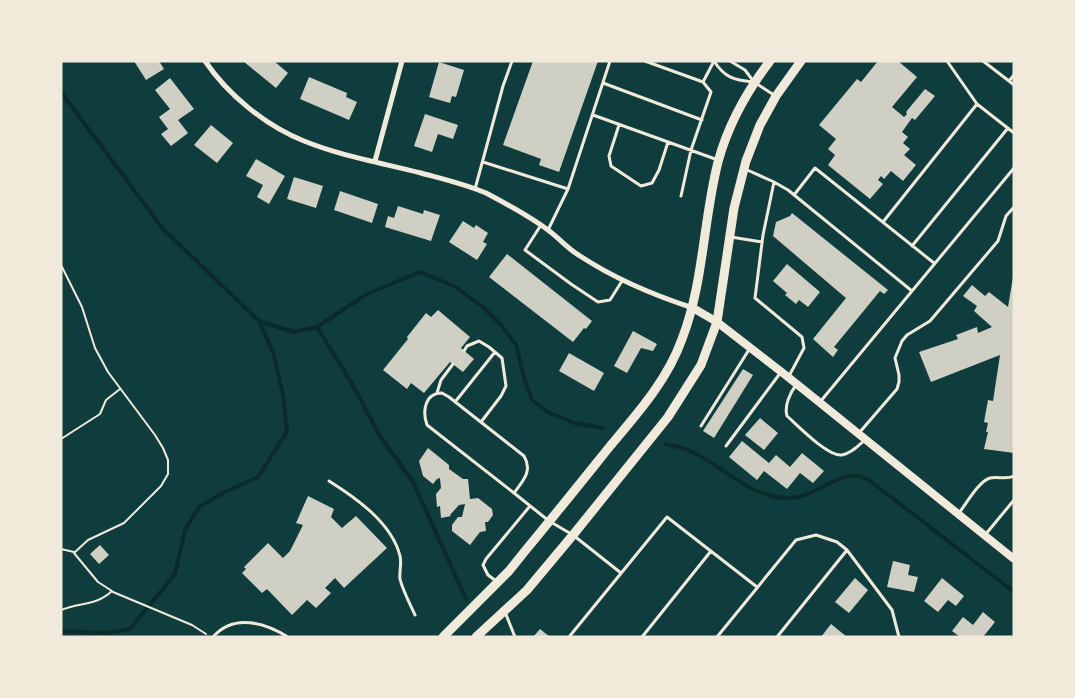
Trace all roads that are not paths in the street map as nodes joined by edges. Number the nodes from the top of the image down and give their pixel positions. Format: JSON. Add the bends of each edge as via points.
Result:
{"nodes":[{"id":1,"x":205,"y":61,"type":"edge"},
{"id":2,"x":402,"y":61,"type":"edge"},
{"id":3,"x":512,"y":61,"type":"edge"},
{"id":4,"x":610,"y":61,"type":"edge"},
{"id":5,"x":645,"y":61,"type":"edge"},
{"id":6,"x":714,"y":61,"type":"edge"},
{"id":7,"x":730,"y":61,"type":"edge"},
{"id":8,"x":770,"y":61,"type":"edge"},
{"id":9,"x":801,"y":61,"type":"edge"},
{"id":10,"x":947,"y":61,"type":"edge"},
{"id":11,"x":984,"y":61,"type":"edge"},
{"id":12,"x":1014,"y":75,"type":"edge"},
{"id":13,"x":703,"y":82,"type":"junction"},
{"id":14,"x":754,"y":82,"type":"junction"},
{"id":15,"x":1009,"y":82,"type":"junction"},
{"id":16,"x":603,"y":83,"type":"junction"},
{"id":17,"x":1014,"y":86,"type":"edge"},
{"id":18,"x":776,"y":96,"type":"junction"},
{"id":19,"x":977,"y":104,"type":"junction"},
{"id":20,"x":592,"y":115,"type":"junction"},
{"id":21,"x":702,"y":120,"type":"junction"},
{"id":22,"x":618,"y":124,"type":"junction"},
{"id":23,"x":1008,"y":128,"type":"junction"},
{"id":24,"x":1014,"y":133,"type":"edge"},
{"id":25,"x":668,"y":142,"type":"junction"},
{"id":26,"x":691,"y":150,"type":"junction"},
{"id":27,"x":719,"y":160,"type":"junction"},
{"id":28,"x":375,"y":161,"type":"junction"},
{"id":29,"x":483,"y":162,"type":"junction"},
{"id":30,"x":743,"y":168,"type":"junction"},
{"id":31,"x":1014,"y":168,"type":"edge"},
{"id":32,"x":774,"y":182,"type":"junction"},
{"id":33,"x":475,"y":189,"type":"junction"},
{"id":34,"x":568,"y":189,"type":"junction"},
{"id":35,"x":794,"y":194,"type":"junction"},
{"id":36,"x":681,"y":196,"type":"dead end"},
{"id":37,"x":1014,"y":207,"type":"edge"},
{"id":38,"x":882,"y":222,"type":"junction"},
{"id":39,"x":541,"y":226,"type":"junction"},
{"id":40,"x":548,"y":230,"type":"junction"},
{"id":41,"x":730,"y":237,"type":"junction"},
{"id":42,"x":762,"y":242,"type":"junction"},
{"id":43,"x":912,"y":246,"type":"junction"},
{"id":44,"x":934,"y":263,"type":"junction"},
{"id":45,"x":623,"y":280,"type":"junction"},
{"id":46,"x":912,"y":291,"type":"junction"},
{"id":47,"x":693,"y":308,"type":"junction"},
{"id":48,"x":717,"y":322,"type":"junction"},
{"id":49,"x":751,"y":348,"type":"junction"},
{"id":50,"x":464,"y":350,"type":"dead end"},
{"id":51,"x":495,"y":352,"type":"junction"},
{"id":52,"x":453,"y":364,"type":"dead end"},
{"id":53,"x":785,"y":374,"type":"junction"},
{"id":54,"x":797,"y":384,"type":"junction"},
{"id":55,"x":437,"y":392,"type":"junction"},
{"id":56,"x":456,"y":402,"type":"junction"},
{"id":57,"x":820,"y":402,"type":"junction"},
{"id":58,"x":481,"y":422,"type":"junction"},
{"id":59,"x":701,"y":426,"type":"dead end"},
{"id":60,"x":859,"y":433,"type":"junction"},
{"id":61,"x":866,"y":439,"type":"junction"},
{"id":62,"x":726,"y":446,"type":"dead end"},
{"id":63,"x":1014,"y":476,"type":"edge"},
{"id":64,"x":329,"y":481,"type":"dead end"},
{"id":65,"x":514,"y":493,"type":"junction"},
{"id":66,"x":1014,"y":500,"type":"edge"},
{"id":67,"x":530,"y":506,"type":"junction"},
{"id":68,"x":958,"y":514,"type":"junction"},
{"id":69,"x":550,"y":521,"type":"junction"},
{"id":70,"x":573,"y":535,"type":"junction"},
{"id":71,"x":985,"y":536,"type":"junction"},
{"id":72,"x":847,"y":550,"type":"junction"},
{"id":73,"x":711,"y":552,"type":"junction"},
{"id":74,"x":1014,"y":559,"type":"edge"},
{"id":75,"x":621,"y":573,"type":"junction"},
{"id":76,"x":497,"y":583,"type":"junction"},
{"id":77,"x":757,"y":587,"type":"junction"},
{"id":78,"x":505,"y":611,"type":"junction"},
{"id":79,"x":415,"y":615,"type":"dead end"},
{"id":80,"x":212,"y":637,"type":"edge"},
{"id":81,"x":288,"y":637,"type":"edge"},
{"id":82,"x":443,"y":637,"type":"edge"},
{"id":83,"x":476,"y":637,"type":"edge"},
{"id":84,"x":514,"y":637,"type":"edge"},
{"id":85,"x":569,"y":637,"type":"edge"},
{"id":86,"x":642,"y":637,"type":"edge"},
{"id":87,"x":717,"y":637,"type":"edge"},
{"id":88,"x":777,"y":637,"type":"edge"},
{"id":89,"x":899,"y":637,"type":"edge"}],
"edges":[{"from":1,"to":28,"type":"street","via":[[244,104],[284,131],[325,149]]},
{"from":2,"to":28,"type":"street"},
{"from":3,"to":29,"type":"lane"},
{"from":4,"to":16,"type":"lane"},
{"from":5,"to":13,"type":"lane"},
{"from":6,"to":13,"type":"lane"},
{"from":6,"to":14,"type":"lane","via":[[722,72],[738,80]]},
{"from":7,"to":14,"type":"lane","via":[[745,70]]},
{"from":8,"to":14,"type":"main road"},
{"from":9,"to":18,"type":"main road"},
{"from":10,"to":19,"type":"lane"},
{"from":11,"to":15,"type":"lane"},
{"from":12,"to":15,"type":"lane"},
{"from":13,"to":21,"type":"lane","via":[[711,92]]},
{"from":14,"to":18,"type":"lane"},
{"from":14,"to":27,"type":"main road","via":[[738,110]]},
{"from":15,"to":17,"type":"lane"},
{"from":16,"to":20,"type":"lane"},
{"from":16,"to":21,"type":"lane"},
{"from":18,"to":30,"type":"main road"},
{"from":19,"to":23,"type":"lane"},
{"from":19,"to":38,"type":"lane"},
{"from":20,"to":22,"type":"lane"},
{"from":20,"to":34,"type":"lane"},
{"from":21,"to":26,"type":"lane"},
{"from":22,"to":25,"type":"lane"},
{"from":22,"to":25,"type":"lane","via":[[609,156],[611,166],[641,186],[652,183]]},
{"from":23,"to":24,"type":"lane"},
{"from":23,"to":43,"type":"lane"},
{"from":25,"to":26,"type":"lane"},
{"from":26,"to":27,"type":"lane"},
{"from":26,"to":36,"type":"lane"},
{"from":27,"to":47,"type":"main road"},
{"from":28,"to":33,"type":"street"},
{"from":29,"to":33,"type":"lane"},
{"from":29,"to":34,"type":"lane"},
{"from":30,"to":32,"type":"lane"},
{"from":30,"to":41,"type":"main road"},
{"from":31,"to":44,"type":"lane"},
{"from":32,"to":35,"type":"lane"},
{"from":32,"to":42,"type":"lane"},
{"from":33,"to":39,"type":"street"},
{"from":34,"to":40,"type":"lane"},
{"from":35,"to":38,"type":"lane","via":[[815,168]]},
{"from":35,"to":46,"type":"lane"},
{"from":37,"to":60,"type":"lane","via":[[1006,216],[998,241],[930,321],[907,335],[902,342],[895,358],[899,375],[897,389]]},
{"from":38,"to":43,"type":"lane"},
{"from":39,"to":40,"type":"street"},
{"from":39,"to":45,"type":"lane","via":[[525,250],[598,302],[610,300]]},
{"from":40,"to":45,"type":"street","via":[[578,255]]},
{"from":41,"to":42,"type":"lane"},
{"from":41,"to":48,"type":"main road"},
{"from":42,"to":53,"type":"lane","via":[[755,298],[802,337],[804,348]]},
{"from":43,"to":44,"type":"lane"},
{"from":44,"to":46,"type":"lane"},
{"from":45,"to":47,"type":"street"},
{"from":46,"to":57,"type":"lane"},
{"from":47,"to":48,"type":"street"},
{"from":47,"to":69,"type":"main road","via":[[676,354],[656,389]]},
{"from":48,"to":49,"type":"street"},
{"from":48,"to":70,"type":"main road","via":[[701,365],[685,393]]},
{"from":49,"to":53,"type":"street"},
{"from":49,"to":59,"type":"lane"},
{"from":50,"to":51,"type":"lane","via":[[479,341]]},
{"from":51,"to":56,"type":"lane"},
{"from":51,"to":58,"type":"lane","via":[[502,358],[506,386]]},
{"from":52,"to":55,"type":"lane"},
{"from":53,"to":54,"type":"street"},
{"from":53,"to":62,"type":"lane"},
{"from":54,"to":57,"type":"street"},
{"from":54,"to":61,"type":"lane","via":[[785,410],[787,416],[825,448],[842,455]]},
{"from":55,"to":56,"type":"lane"},
{"from":55,"to":65,"type":"lane","via":[[428,400],[424,410],[427,425]]},
{"from":56,"to":58,"type":"lane"},
{"from":57,"to":60,"type":"street"},
{"from":58,"to":65,"type":"lane","via":[[528,462],[527,473]]},
{"from":60,"to":61,"type":"street"},
{"from":61,"to":68,"type":"street"},
{"from":63,"to":68,"type":"lane","via":[[987,479]]},
{"from":64,"to":79,"type":"lane","via":[[368,510],[394,539],[400,557],[400,579]]},
{"from":65,"to":67,"type":"lane"},
{"from":66,"to":71,"type":"lane"},
{"from":67,"to":69,"type":"lane"},
{"from":67,"to":76,"type":"lane","via":[[486,558],[483,565]]},
{"from":68,"to":71,"type":"street"},
{"from":69,"to":70,"type":"lane"},
{"from":69,"to":76,"type":"main road"},
{"from":70,"to":75,"type":"lane"},
{"from":70,"to":78,"type":"main road"},
{"from":71,"to":74,"type":"street"},
{"from":72,"to":77,"type":"lane","via":[[838,542],[816,535],[796,540]]},
{"from":72,"to":88,"type":"lane"},
{"from":72,"to":89,"type":"lane","via":[[892,610]]},
{"from":73,"to":75,"type":"lane","via":[[667,517]]},
{"from":73,"to":77,"type":"lane"},
{"from":73,"to":86,"type":"lane"},
{"from":75,"to":85,"type":"lane"},
{"from":76,"to":82,"type":"main road"},
{"from":77,"to":87,"type":"lane"},
{"from":78,"to":83,"type":"main road"},
{"from":78,"to":84,"type":"lane"},
{"from":80,"to":81,"type":"lane","via":[[231,624],[246,622],[276,629]]}]}
